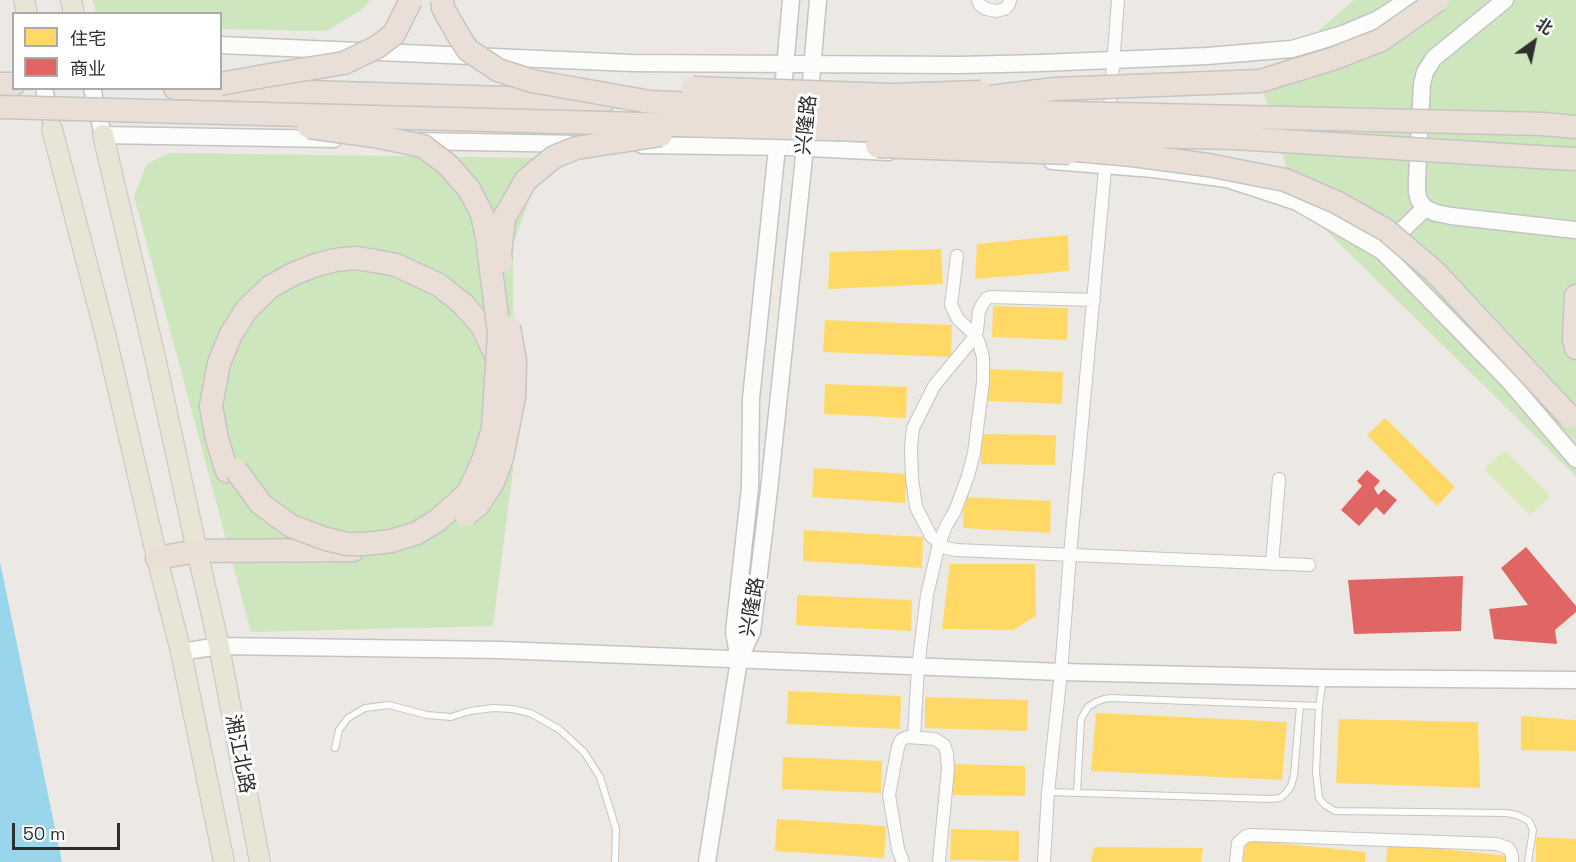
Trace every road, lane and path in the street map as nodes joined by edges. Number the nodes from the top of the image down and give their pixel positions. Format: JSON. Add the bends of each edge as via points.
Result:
{"nodes":[{"id":1,"x":411,"y":0,"type":"edge"},
{"id":2,"x":442,"y":0,"type":"edge"},
{"id":3,"x":791,"y":0,"type":"edge"},
{"id":4,"x":818,"y":0,"type":"edge"},
{"id":5,"x":978,"y":0,"type":"edge"},
{"id":6,"x":1010,"y":0,"type":"edge"},
{"id":7,"x":1118,"y":0,"type":"edge"},
{"id":8,"x":1408,"y":0,"type":"edge"},
{"id":9,"x":1438,"y":0,"type":"edge"},
{"id":10,"x":1505,"y":0,"type":"edge"},
{"id":11,"x":222,"y":45,"type":"edge"},
{"id":12,"x":1113,"y":60,"type":"junction"},
{"id":13,"x":786,"y":64,"type":"junction"},
{"id":14,"x":813,"y":64,"type":"junction"},
{"id":15,"x":222,"y":84,"type":"edge"},
{"id":16,"x":558,"y":85,"type":"junction"},
{"id":17,"x":1055,"y":89,"type":"junction"},
{"id":18,"x":44,"y":90,"type":"edge"},
{"id":19,"x":92,"y":90,"type":"edge"},
{"id":20,"x":222,"y":90,"type":"edge"},
{"id":21,"x":650,"y":102,"type":"junction"},
{"id":22,"x":0,"y":107,"type":"edge"},
{"id":23,"x":219,"y":112,"type":"junction"},
{"id":24,"x":865,"y":121,"type":"junction"},
{"id":25,"x":728,"y":126,"type":"junction"},
{"id":26,"x":1576,"y":127,"type":"edge"},
{"id":27,"x":52,"y":129,"type":"joint"},
{"id":28,"x":103,"y":135,"type":"junction"},
{"id":29,"x":642,"y":137,"type":"junction"},
{"id":30,"x":777,"y":147,"type":"junction"},
{"id":31,"x":805,"y":148,"type":"junction"},
{"id":32,"x":1132,"y":155,"type":"junction"},
{"id":33,"x":1576,"y":159,"type":"edge"},
{"id":34,"x":1106,"y":164,"type":"junction"},
{"id":35,"x":1425,"y":208,"type":"junction"},
{"id":36,"x":1575,"y":230,"type":"edge"},
{"id":37,"x":1382,"y":250,"type":"junction"},
{"id":38,"x":957,"y":256,"type":"dead end"},
{"id":39,"x":1576,"y":296,"type":"edge"},
{"id":40,"x":1094,"y":300,"type":"junction"},
{"id":41,"x":975,"y":335,"type":"junction"},
{"id":42,"x":1576,"y":348,"type":"edge"},
{"id":43,"x":1573,"y":421,"type":"edge"},
{"id":44,"x":1576,"y":459,"type":"edge"},
{"id":45,"x":1279,"y":479,"type":"dead end"},
{"id":46,"x":195,"y":544,"type":"junction"},
{"id":47,"x":939,"y":544,"type":"junction"},
{"id":48,"x":369,"y":545,"type":"junction"},
{"id":49,"x":156,"y":553,"type":"junction"},
{"id":50,"x":1070,"y":555,"type":"junction"},
{"id":51,"x":1272,"y":564,"type":"junction"},
{"id":52,"x":1309,"y":565,"type":"dead end"},
{"id":53,"x":219,"y":646,"type":"junction"},
{"id":54,"x":181,"y":652,"type":"junction"},
{"id":55,"x":739,"y":660,"type":"junction"},
{"id":56,"x":918,"y":667,"type":"junction"},
{"id":57,"x":1061,"y":672,"type":"junction"},
{"id":58,"x":1323,"y":678,"type":"junction"},
{"id":59,"x":1576,"y":680,"type":"edge"},
{"id":60,"x":1300,"y":705,"type":"junction"},
{"id":61,"x":1319,"y":706,"type":"junction"},
{"id":62,"x":914,"y":737,"type":"junction"},
{"id":63,"x":335,"y":748,"type":"dead end"},
{"id":64,"x":1048,"y":792,"type":"junction"},
{"id":65,"x":1077,"y":793,"type":"junction"},
{"id":66,"x":224,"y":862,"type":"edge"},
{"id":67,"x":260,"y":862,"type":"edge"},
{"id":68,"x":615,"y":862,"type":"edge"},
{"id":69,"x":707,"y":862,"type":"edge"},
{"id":70,"x":903,"y":862,"type":"edge"},
{"id":71,"x":939,"y":862,"type":"edge"},
{"id":72,"x":1044,"y":862,"type":"edge"},
{"id":73,"x":1236,"y":862,"type":"edge"},
{"id":74,"x":1512,"y":862,"type":"edge"},
{"id":75,"x":1528,"y":862,"type":"edge"}],
"edges":[{"from":1,"to":15,"type":"highway","bridge":true,"via":[[394,34],[344,63]]},
{"from":2,"to":16,"type":"highway","bridge":true,"via":[[468,50],[498,70]]},
{"from":3,"to":13,"type":"street","name":"兴隆路"},
{"from":4,"to":14,"type":"street","name":"兴隆路"},
{"from":5,"to":6,"type":"street","via":[[986,9],[996,11],[1005,9]]},
{"from":7,"to":12,"type":"street"},
{"from":8,"to":12,"type":"street","via":[[1378,19],[1292,49]]},
{"from":9,"to":17,"type":"highway","bridge":true,"via":[[1381,40],[1332,60],[1260,81]]},
{"from":10,"to":35,"type":"street","via":[[1434,58],[1425,72],[1417,192]]},
{"from":11,"to":13,"type":"street","via":[[631,63]]},
{"from":12,"to":14,"type":"street"},
{"from":12,"to":34,"type":"street"},
{"from":13,"to":14,"type":"street"},
{"from":13,"to":30,"type":"street","name":"兴隆路"},
{"from":14,"to":31,"type":"street","name":"兴隆路"},
{"from":16,"to":17,"type":"highway","bridge":true,"via":[[893,95]]},
{"from":16,"to":21,"type":"highway","bridge":true},
{"from":17,"to":24,"type":"highway","bridge":true},
{"from":18,"to":27,"type":"street"},
{"from":19,"to":28,"type":"street"},
{"from":20,"to":21,"type":"highway","bridge":true},
{"from":21,"to":24,"type":"highway","bridge":true},
{"from":22,"to":23,"type":"highway","bridge":true},
{"from":23,"to":25,"type":"highway","bridge":true},
{"from":23,"to":48,"type":"highway","bridge":true,"via":[[423,146],[448,165],[469,189],[482,214],[499,333],[493,429],[468,493],[438,520],[417,532],[391,541],[365,544],[346,544],[291,526],[261,504],[236,470],[222,420],[221,393],[232,351],[238,335],[260,307],[282,288],[310,275],[339,270],[401,275],[434,292],[468,327],[486,366],[492,394],[491,424],[481,452],[461,488],[442,510],[416,525],[389,536]]},
{"from":24,"to":25,"type":"highway","bridge":true},
{"from":24,"to":26,"type":"highway","bridge":true,"via":[[1053,113]]},
{"from":24,"to":32,"type":"highway","bridge":true},
{"from":24,"to":33,"type":"highway","bridge":true},
{"from":25,"to":29,"type":"highway","bridge":true},
{"from":27,"to":49,"type":"main road","name":"湘江北路"},
{"from":28,"to":30,"type":"street"},
{"from":28,"to":46,"type":"main road","name":"湘江北路"},
{"from":29,"to":32,"type":"highway","bridge":true},
{"from":29,"to":48,"type":"highway","bridge":true,"via":[[576,148],[554,157],[526,180],[504,218],[500,254],[515,361],[514,398],[502,458],[478,505],[431,540],[394,554],[362,556],[332,552],[282,534],[245,501],[227,471],[211,406],[219,363],[247,309],[270,287],[293,274],[335,260],[355,258],[396,265],[439,285],[463,303],[487,335],[500,361],[500,439],[474,498],[429,533],[407,542]]},
{"from":30,"to":31,"type":"street"},
{"from":30,"to":55,"type":"street","name":"兴隆路","via":[[751,399],[750,487],[734,632]]},
{"from":31,"to":34,"type":"street"},
{"from":31,"to":55,"type":"street","name":"兴隆路","via":[[752,632]]},
{"from":32,"to":43,"type":"highway","bridge":true,"via":[[1286,180],[1386,230],[1435,272]]},
{"from":34,"to":37,"type":"street","via":[[1227,179],[1297,202]]},
{"from":34,"to":40,"type":"street"},
{"from":35,"to":36,"type":"street","via":[[1451,216]]},
{"from":35,"to":37,"type":"street"},
{"from":37,"to":44,"type":"street","via":[[1510,382]]},
{"from":38,"to":41,"type":"street","via":[[951,305],[958,319]]},
{"from":39,"to":42,"type":"highway"},
{"from":40,"to":41,"type":"street","via":[[987,298],[979,311]]},
{"from":40,"to":50,"type":"street"},
{"from":41,"to":47,"type":"street","via":[[983,357],[983,382],[974,453]]},
{"from":41,"to":47,"type":"street","via":[[934,386],[914,428],[910,447],[916,507]]},
{"from":45,"to":51,"type":"street"},
{"from":46,"to":48,"type":"highway"},
{"from":46,"to":49,"type":"highway"},
{"from":46,"to":53,"type":"main road","name":"湘江北路"},
{"from":47,"to":50,"type":"street","via":[[956,550]]},
{"from":47,"to":56,"type":"street","via":[[927,595]]},
{"from":49,"to":54,"type":"main road","name":"湘江北路"},
{"from":50,"to":51,"type":"street"},
{"from":50,"to":57,"type":"street"},
{"from":51,"to":52,"type":"street"},
{"from":53,"to":54,"type":"street"},
{"from":53,"to":55,"type":"street","via":[[500,650]]},
{"from":53,"to":67,"type":"main road","name":"湘江北路"},
{"from":54,"to":66,"type":"main road","name":"湘江北路"},
{"from":55,"to":56,"type":"street"},
{"from":55,"to":69,"type":"street"},
{"from":56,"to":57,"type":"street"},
{"from":56,"to":62,"type":"street"},
{"from":57,"to":58,"type":"street"},
{"from":57,"to":64,"type":"street"},
{"from":58,"to":59,"type":"street"},
{"from":58,"to":61,"type":"lane"},
{"from":60,"to":61,"type":"lane"},
{"from":60,"to":65,"type":"lane","via":[[1294,775],[1291,786],[1280,798]]},
{"from":60,"to":65,"type":"lane","via":[[1110,698],[1096,702],[1081,719]]},
{"from":61,"to":75,"type":"lane","via":[[1316,779],[1319,798],[1325,805],[1335,811],[1516,815],[1529,821],[1533,830]]},
{"from":62,"to":70,"type":"street","via":[[900,740],[889,795]]},
{"from":62,"to":71,"type":"street","via":[[935,740],[944,745],[947,754]]},
{"from":63,"to":68,"type":"lane","via":[[339,730],[348,718],[365,708],[389,705],[451,717],[493,708],[530,713],[576,744],[600,777],[616,829]]},
{"from":64,"to":65,"type":"lane"},
{"from":64,"to":72,"type":"street"},
{"from":73,"to":74,"type":"street","via":[[1238,843],[1251,835],[1497,844],[1508,848]]}]}
